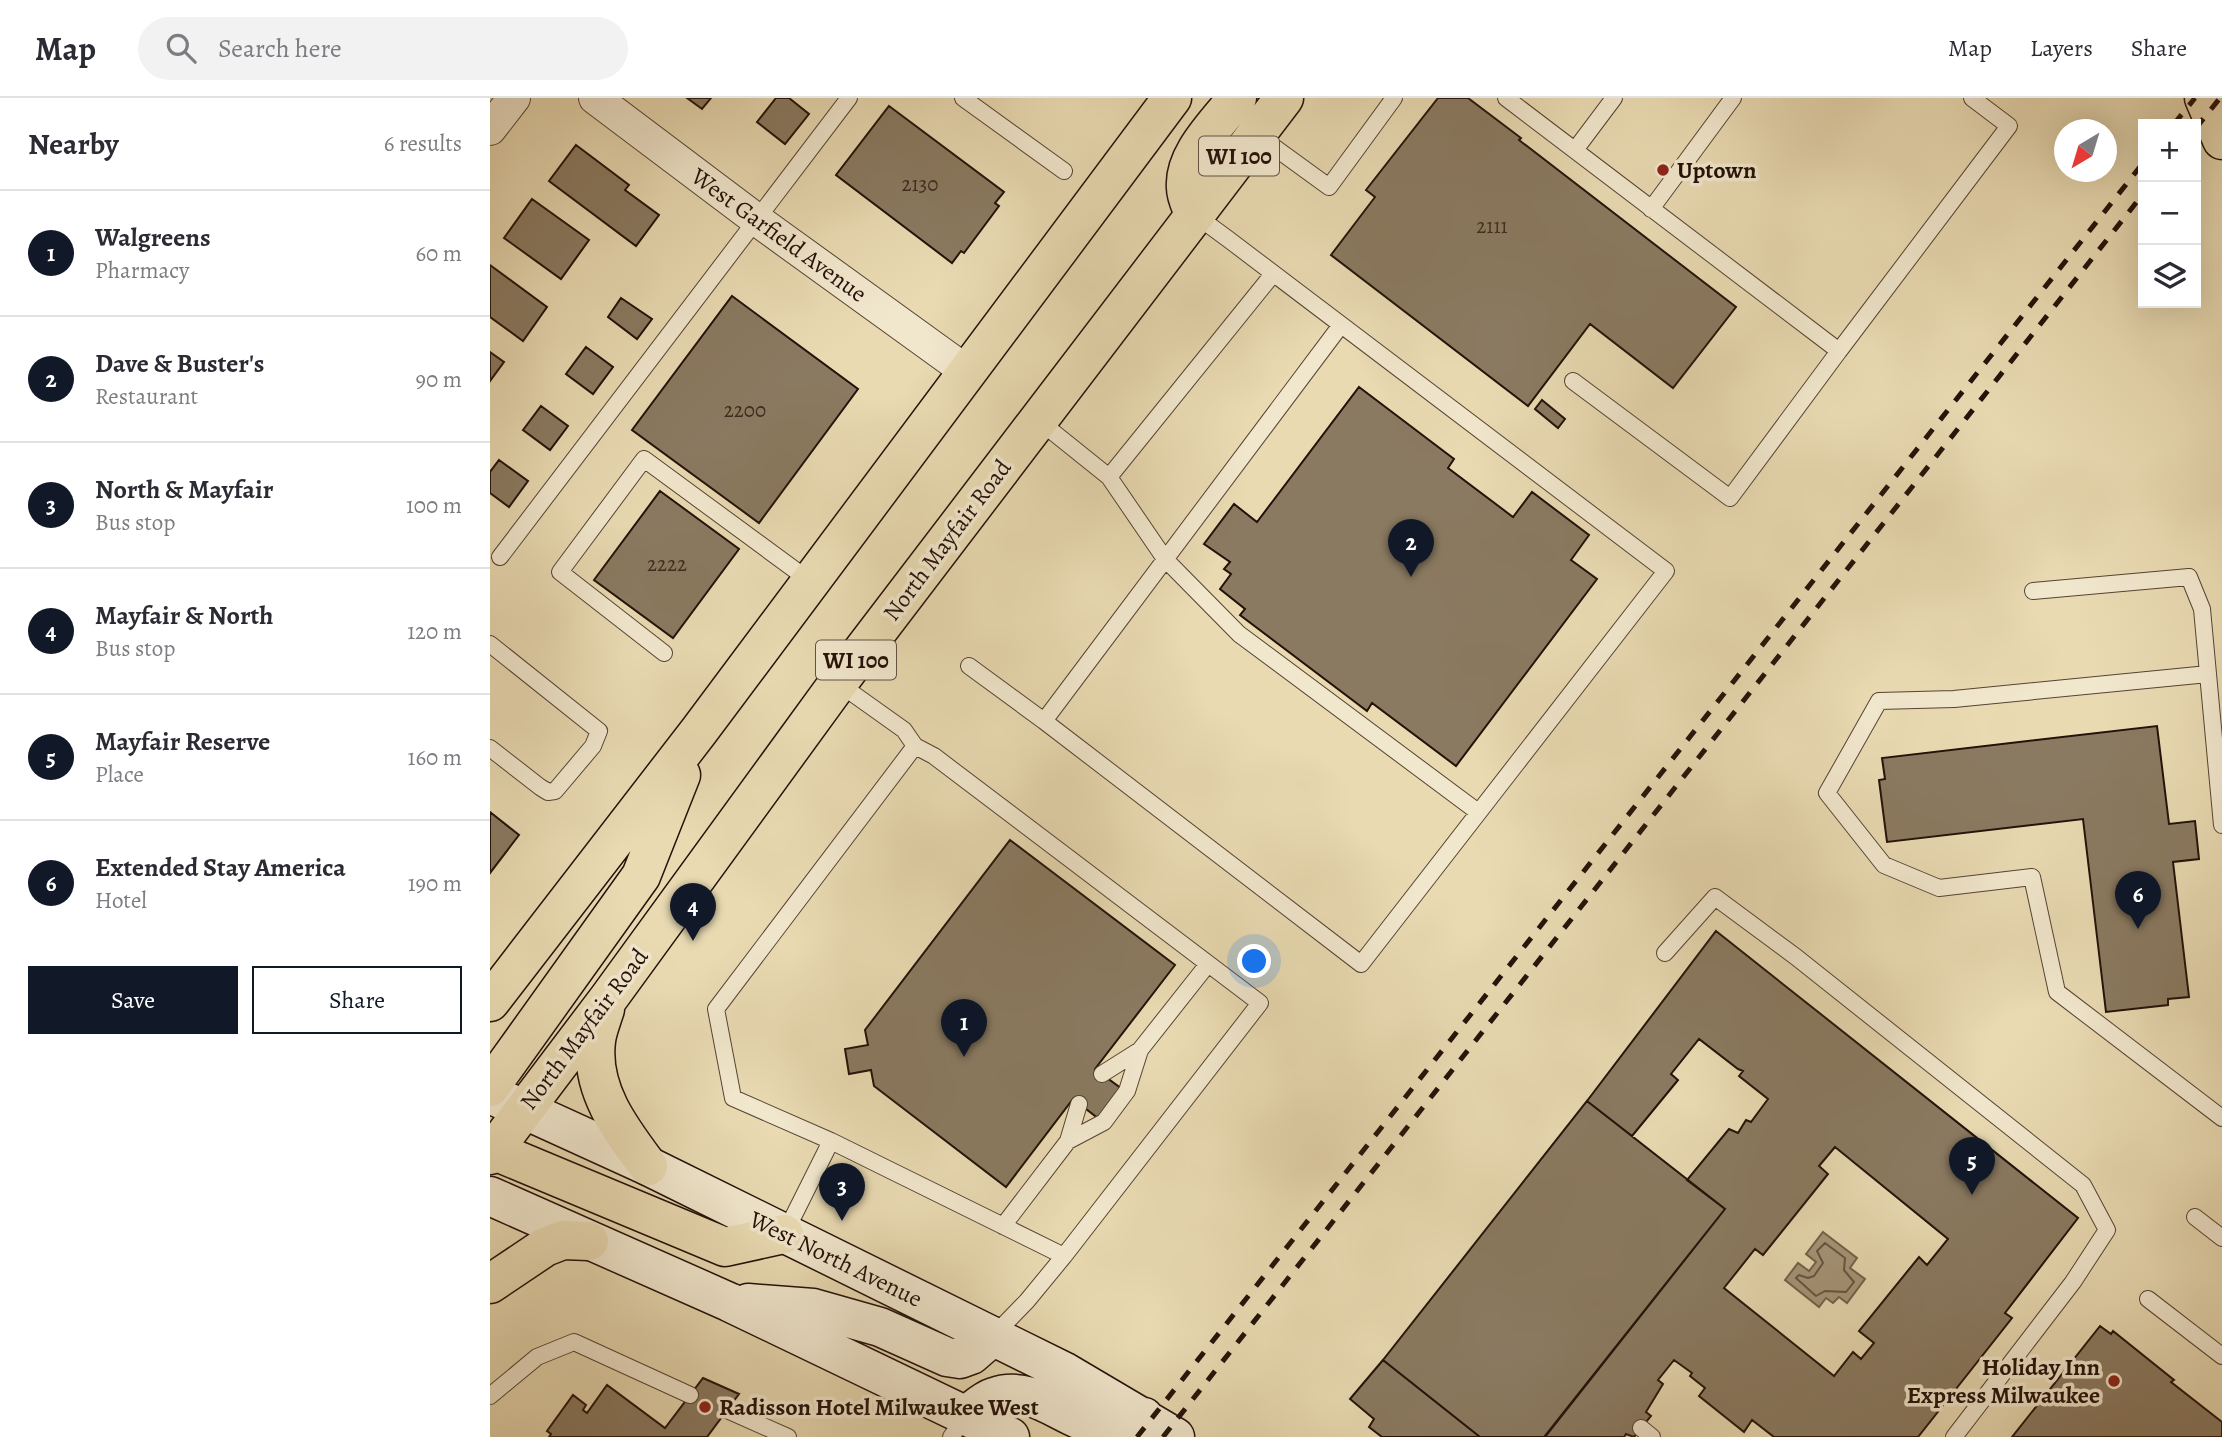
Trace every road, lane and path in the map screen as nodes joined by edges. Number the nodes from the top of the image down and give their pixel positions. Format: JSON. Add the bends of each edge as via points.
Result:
{"nodes":[{"id":1,"x":514,"y":98,"type":"edge"},
{"id":2,"x":595,"y":98,"type":"edge"},
{"id":3,"x":849,"y":98,"type":"edge"},
{"id":4,"x":963,"y":98,"type":"edge"},
{"id":5,"x":1172,"y":98,"type":"edge"},
{"id":6,"x":1237,"y":98,"type":"edge"},
{"id":7,"x":1284,"y":98,"type":"edge"},
{"id":8,"x":1394,"y":98,"type":"edge"},
{"id":9,"x":1614,"y":98,"type":"edge"},
{"id":10,"x":1733,"y":98,"type":"edge"},
{"id":11,"x":1972,"y":98,"type":"edge"},
{"id":12,"x":2204,"y":98,"type":"edge"},
{"id":13,"x":1514,"y":100,"type":"edge"},
{"id":14,"x":490,"y":130,"type":"edge"},
{"id":15,"x":1256,"y":134,"type":"junction"},
{"id":16,"x":2222,"y":140,"type":"edge"},
{"id":17,"x":1575,"y":150,"type":"junction"},
{"id":18,"x":1064,"y":171,"type":"dead end"},
{"id":19,"x":1651,"y":209,"type":"junction"},
{"id":20,"x":1194,"y":214,"type":"junction"},
{"id":21,"x":757,"y":220,"type":"junction"},
{"id":22,"x":1273,"y":274,"type":"junction"},
{"id":23,"x":1340,"y":325,"type":"junction"},
{"id":24,"x":1839,"y":351,"type":"junction"},
{"id":25,"x":966,"y":371,"type":"junction"},
{"id":26,"x":1573,"y":381,"type":"dead end"},
{"id":27,"x":1038,"y":420,"type":"junction"},
{"id":28,"x":1109,"y":478,"type":"junction"},
{"id":29,"x":500,"y":557,"type":"dead end"},
{"id":30,"x":1165,"y":558,"type":"junction"},
{"id":31,"x":810,"y":581,"type":"junction"},
{"id":32,"x":2033,"y":591,"type":"dead end"},
{"id":33,"x":490,"y":645,"type":"edge"},
{"id":34,"x":664,"y":653,"type":"dead end"},
{"id":35,"x":969,"y":666,"type":"dead end"},
{"id":36,"x":2208,"y":674,"type":"junction"},
{"id":37,"x":838,"y":683,"type":"junction"},
{"id":38,"x":1044,"y":720,"type":"junction"},
{"id":39,"x":699,"y":731,"type":"junction"},
{"id":40,"x":915,"y":746,"type":"junction"},
{"id":41,"x":490,"y":748,"type":"edge"},
{"id":42,"x":1478,"y":812,"type":"junction"},
{"id":43,"x":2222,"y":825,"type":"edge"},
{"id":44,"x":548,"y":928,"type":"junction"},
{"id":45,"x":1665,"y":953,"type":"dead end"},
{"id":46,"x":1208,"y":964,"type":"junction"},
{"id":47,"x":490,"y":967,"type":"edge"},
{"id":48,"x":608,"y":999,"type":"junction"},
{"id":49,"x":490,"y":1002,"type":"edge"},
{"id":50,"x":1140,"y":1050,"type":"junction"},
{"id":51,"x":1102,"y":1074,"type":"dead end"},
{"id":52,"x":490,"y":1087,"type":"edge"},
{"id":53,"x":1079,"y":1104,"type":"dead end"},
{"id":54,"x":501,"y":1105,"type":"edge"},
{"id":55,"x":2222,"y":1118,"type":"edge"},
{"id":56,"x":831,"y":1141,"type":"junction"},
{"id":57,"x":1068,"y":1141,"type":"junction"},
{"id":58,"x":491,"y":1152,"type":"edge"},
{"id":59,"x":648,"y":1166,"type":"junction"},
{"id":60,"x":490,"y":1196,"type":"edge"},
{"id":61,"x":2195,"y":1217,"type":"dead end"},
{"id":62,"x":1003,"y":1226,"type":"junction"},
{"id":63,"x":784,"y":1234,"type":"junction"},
{"id":64,"x":2222,"y":1238,"type":"edge"},
{"id":65,"x":589,"y":1241,"type":"junction"},
{"id":66,"x":1064,"y":1256,"type":"junction"},
{"id":67,"x":490,"y":1284,"type":"edge"},
{"id":68,"x":2148,"y":1299,"type":"dead end"},
{"id":69,"x":729,"y":1302,"type":"junction"},
{"id":70,"x":993,"y":1336,"type":"junction"},
{"id":71,"x":2222,"y":1356,"type":"edge"},
{"id":72,"x":690,"y":1395,"type":"dead end"},
{"id":73,"x":490,"y":1396,"type":"edge"},
{"id":74,"x":727,"y":1410,"type":"dead end"},
{"id":75,"x":959,"y":1426,"type":"edge"},
{"id":76,"x":1159,"y":1427,"type":"edge"},
{"id":77,"x":788,"y":1437,"type":"edge"},
{"id":78,"x":1010,"y":1437,"type":"edge"},
{"id":79,"x":1954,"y":1437,"type":"edge"}],
"edges":[{"from":1,"to":14,"type":"street"},
{"from":2,"to":21,"type":"street","name":"West Garfield Avenue"},
{"from":3,"to":21,"type":"lane"},
{"from":4,"to":18,"type":"lane"},
{"from":5,"to":25,"type":"main road"},
{"from":6,"to":20,"type":"main road","via":[[1199,147],[1187,172],[1185,190]]},
{"from":7,"to":15,"type":"main road","name":"North Mayfair Road","number":"WI 100"},
{"from":8,"to":15,"type":"lane","via":[[1329,187]]},
{"from":9,"to":17,"type":"lane"},
{"from":10,"to":19,"type":"lane"},
{"from":11,"to":24,"type":"lane","via":[[2009,126]]},
{"from":12,"to":16,"type":"main road"},
{"from":13,"to":17,"type":"lane"},
{"from":15,"to":20,"type":"main road","name":"North Mayfair Road","number":"WI 100"},
{"from":17,"to":19,"type":"lane"},
{"from":19,"to":24,"type":"lane"},
{"from":20,"to":22,"type":"lane"},
{"from":20,"to":27,"type":"main road","name":"North Mayfair Road","number":"WI 100"},
{"from":21,"to":25,"type":"street","name":"West Garfield Avenue"},
{"from":21,"to":29,"type":"lane"},
{"from":22,"to":23,"type":"lane"},
{"from":22,"to":28,"type":"lane"},
{"from":23,"to":30,"type":"lane"},
{"from":23,"to":42,"type":"lane","via":[[1666,571]]},
{"from":24,"to":26,"type":"lane","via":[[1730,498]]},
{"from":25,"to":31,"type":"main road"},
{"from":27,"to":28,"type":"lane"},
{"from":27,"to":37,"type":"main road","name":"North Mayfair Road","number":"WI 100"},
{"from":28,"to":30,"type":"lane"},
{"from":30,"to":38,"type":"lane"},
{"from":30,"to":42,"type":"lane","via":[[1238,634]]},
{"from":31,"to":34,"type":"lane","via":[[644,459],[559,572]]},
{"from":31,"to":39,"type":"main road"},
{"from":32,"to":36,"type":"lane","via":[[2189,577],[2202,609]]},
{"from":33,"to":41,"type":"lane","via":[[599,731],[593,746],[555,791],[540,787]]},
{"from":35,"to":38,"type":"lane"},
{"from":36,"to":43,"type":"lane"},
{"from":36,"to":55,"type":"lane","via":[[1954,699],[1879,701],[1827,793],[1884,865],[1895,870],[1939,888],[2032,877],[2057,992]]},
{"from":37,"to":40,"type":"lane","via":[[904,730]]},
{"from":37,"to":48,"type":"main road","name":"North Mayfair Road","number":"WI 100"},
{"from":38,"to":42,"type":"lane","via":[[1361,964]]},
{"from":39,"to":44,"type":"main road"},
{"from":39,"to":52,"type":"main road","via":[[641,876]]},
{"from":40,"to":46,"type":"lane"},
{"from":40,"to":56,"type":"lane","via":[[716,1009],[733,1098]]},
{"from":44,"to":47,"type":"main road"},
{"from":44,"to":49,"type":"main road"},
{"from":45,"to":79,"type":"lane","via":[[1715,897],[2082,1185],[2107,1230],[2073,1282]]},
{"from":46,"to":50,"type":"lane"},
{"from":46,"to":66,"type":"lane","via":[[1260,1003]]},
{"from":48,"to":54,"type":"main road","name":"North Mayfair Road","number":"WI 100"},
{"from":48,"to":59,"type":"main road","via":[[596,1040],[595,1068],[618,1125]]},
{"from":50,"to":51,"type":"lane"},
{"from":50,"to":57,"type":"lane","via":[[1127,1091],[1104,1122]]},
{"from":53,"to":57,"type":"lane"},
{"from":54,"to":58,"type":"main road","name":"North Mayfair Road","number":"WI 100"},
{"from":54,"to":59,"type":"main road","name":"West North Avenue"},
{"from":56,"to":62,"type":"lane"},
{"from":56,"to":63,"type":"lane"},
{"from":57,"to":62,"type":"lane"},
{"from":58,"to":63,"type":"main road","via":[[725,1247]]},
{"from":59,"to":63,"type":"main road","name":"West North Avenue"},
{"from":60,"to":65,"type":"main road"},
{"from":61,"to":64,"type":"lane"},
{"from":62,"to":66,"type":"lane"},
{"from":63,"to":70,"type":"main road","name":"West North Avenue"},
{"from":65,"to":67,"type":"main road","via":[[563,1240],[544,1247]]},
{"from":65,"to":69,"type":"main road"},
{"from":66,"to":70,"type":"lane"},
{"from":68,"to":71,"type":"lane"},
{"from":69,"to":70,"type":"main road","via":[[813,1308],[880,1327],[960,1359]]},
{"from":69,"to":75,"type":"main road"},
{"from":70,"to":76,"type":"main road","name":"West North Avenue"},
{"from":72,"to":73,"type":"lane","via":[[574,1342],[537,1357]]},
{"from":74,"to":77,"type":"lane"},
{"from":75,"to":76,"type":"main road","via":[[992,1397],[1009,1394],[1044,1401],[1095,1426]]},
{"from":75,"to":78,"type":"main road"}]}
